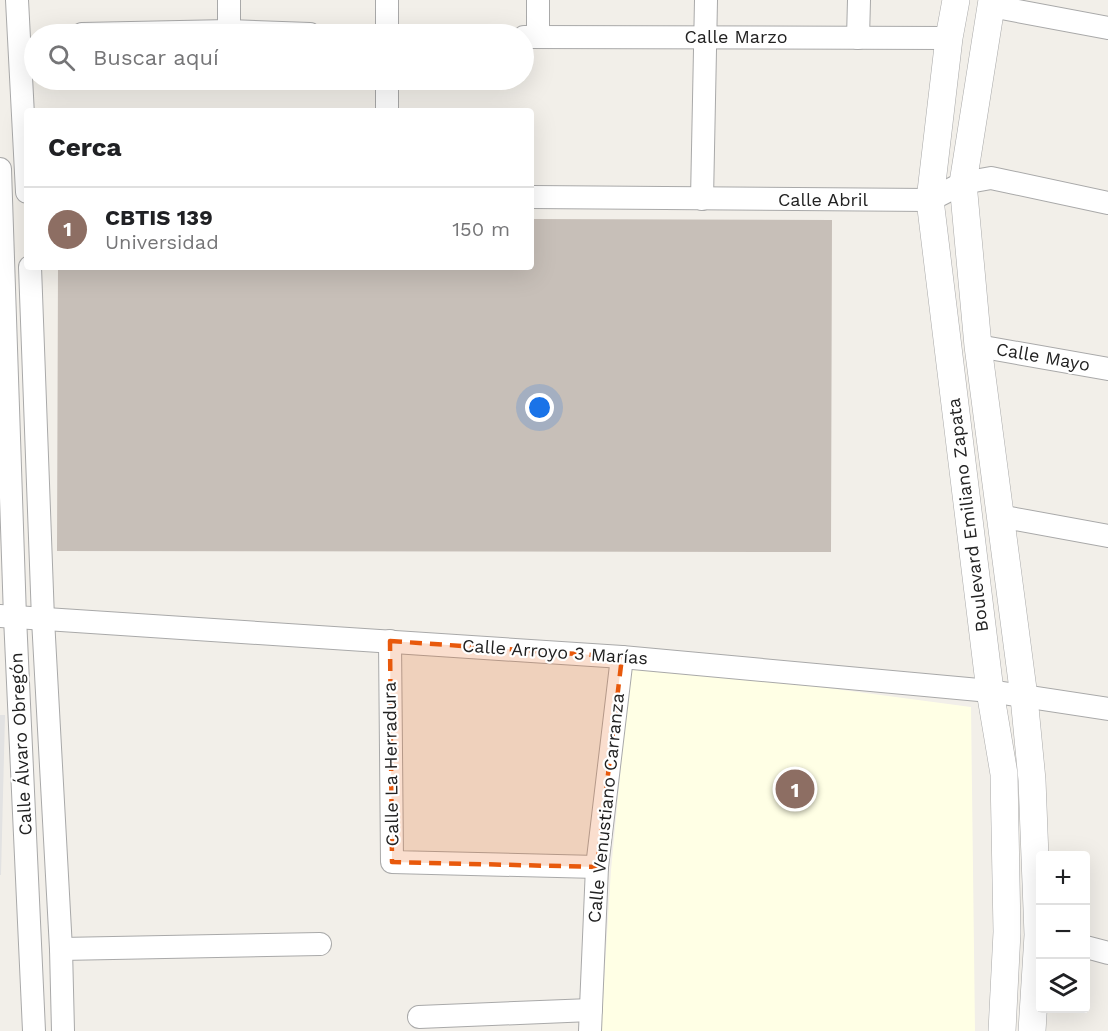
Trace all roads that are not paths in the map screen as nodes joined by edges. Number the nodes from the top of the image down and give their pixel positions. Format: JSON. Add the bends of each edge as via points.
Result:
{"nodes":[{"id":1,"x":17,"y":0,"type":"edge"},
{"id":2,"x":229,"y":0,"type":"edge"},
{"id":3,"x":387,"y":0,"type":"edge"},
{"id":4,"x":538,"y":0,"type":"edge"},
{"id":5,"x":706,"y":0,"type":"edge"},
{"id":6,"x":859,"y":0,"type":"edge"},
{"id":7,"x":956,"y":0,"type":"edge"},
{"id":8,"x":991,"y":3,"type":"edge"},
{"id":9,"x":229,"y":24,"type":"edge"},
{"id":10,"x":387,"y":24,"type":"edge"},
{"id":11,"x":533,"y":24,"type":"edge"},
{"id":12,"x":1108,"y":28,"type":"edge"},
{"id":13,"x":18,"y":36,"type":"edge"},
{"id":14,"x":534,"y":37,"type":"edge"},
{"id":15,"x":706,"y":37,"type":"junction"},
{"id":16,"x":858,"y":38,"type":"junction"},
{"id":17,"x":949,"y":38,"type":"junction"},
{"id":18,"x":387,"y":90,"type":"edge"},
{"id":19,"x":387,"y":108,"type":"edge"},
{"id":20,"x":24,"y":139,"type":"edge"},
{"id":21,"x":1,"y":179,"type":"edge"},
{"id":22,"x":963,"y":183,"type":"junction"},
{"id":23,"x":24,"y":189,"type":"edge"},
{"id":24,"x":534,"y":197,"type":"edge"},
{"id":25,"x":702,"y":199,"type":"junction"},
{"id":26,"x":930,"y":200,"type":"junction"},
{"id":27,"x":1108,"y":203,"type":"edge"},
{"id":28,"x":30,"y":270,"type":"edge"},
{"id":29,"x":978,"y":346,"type":"junction"},
{"id":30,"x":1108,"y":369,"type":"edge"},
{"id":31,"x":999,"y":516,"type":"junction"},
{"id":32,"x":1108,"y":536,"type":"edge"},
{"id":33,"x":7,"y":616,"type":"edge"},
{"id":34,"x":43,"y":619,"type":"junction"},
{"id":35,"x":390,"y":641,"type":"junction"},
{"id":36,"x":622,"y":657,"type":"junction"},
{"id":37,"x":990,"y":691,"type":"junction"},
{"id":38,"x":1024,"y":697,"type":"junction"},
{"id":39,"x":1108,"y":709,"type":"edge"},
{"id":40,"x":597,"y":867,"type":"junction"},
{"id":41,"x":1038,"y":905,"type":"edge"},
{"id":42,"x":320,"y":944,"type":"dead end"},
{"id":43,"x":1090,"y":948,"type":"edge"},
{"id":44,"x":61,"y":949,"type":"junction"},
{"id":45,"x":1108,"y":953,"type":"edge"},
{"id":46,"x":1037,"y":959,"type":"edge"},
{"id":47,"x":419,"y":1017,"type":"dead end"},
{"id":48,"x":591,"y":1020,"type":"edge"},
{"id":49,"x":34,"y":1031,"type":"edge"},
{"id":50,"x":63,"y":1031,"type":"edge"},
{"id":51,"x":1002,"y":1031,"type":"edge"},
{"id":52,"x":1032,"y":1031,"type":"edge"}],
"edges":[{"from":1,"to":13,"type":"street"},
{"from":2,"to":9,"type":"street"},
{"from":3,"to":10,"type":"street"},
{"from":4,"to":11,"type":"street"},
{"from":5,"to":15,"type":"street"},
{"from":6,"to":16,"type":"street"},
{"from":7,"to":17,"type":"street","name":"Boulevard Emiliano Zapata"},
{"from":8,"to":12,"type":"street"},
{"from":8,"to":22,"type":"street","name":"Boulevard Emiliano Zapata"},
{"from":13,"to":20,"type":"street"},
{"from":14,"to":15,"type":"street","name":"Calle Marzo"},
{"from":15,"to":16,"type":"street","name":"Calle Marzo"},
{"from":15,"to":25,"type":"street"},
{"from":16,"to":17,"type":"street","name":"Calle Marzo"},
{"from":17,"to":26,"type":"street","name":"Boulevard Emiliano Zapata"},
{"from":18,"to":19,"type":"street"},
{"from":21,"to":23,"type":"street"},
{"from":21,"to":33,"type":"street","name":"Calle Álvaro Obregón"},
{"from":22,"to":26,"type":"street","name":"Calle Abril"},
{"from":22,"to":27,"type":"street","name":"Calle Abril","via":[[991,178]]},
{"from":22,"to":29,"type":"street","name":"Boulevard Emiliano Zapata"},
{"from":24,"to":25,"type":"street","name":"Calle Abril"},
{"from":25,"to":26,"type":"street","name":"Calle Abril"},
{"from":26,"to":37,"type":"street","name":"Boulevard Emiliano Zapata"},
{"from":28,"to":34,"type":"street","name":"Calle Álvaro Obregón"},
{"from":29,"to":30,"type":"street","name":"Calle Mayo"},
{"from":29,"to":31,"type":"street","name":"Boulevard Emiliano Zapata"},
{"from":31,"to":32,"type":"street"},
{"from":31,"to":38,"type":"street","name":"Boulevard Emiliano Zapata"},
{"from":33,"to":34,"type":"street","name":"Calle Arroyo 3 Marías"},
{"from":33,"to":49,"type":"street","name":"Calle Álvaro Obregón"},
{"from":34,"to":35,"type":"street","name":"Calle Arroyo 3 Marías"},
{"from":34,"to":44,"type":"street","name":"Calle Álvaro Obregón"},
{"from":35,"to":36,"type":"street","name":"Calle Arroyo 3 Marías"},
{"from":35,"to":40,"type":"street","name":"Calle La Herradura","via":[[392,862]]},
{"from":36,"to":37,"type":"street","name":"Calle Arroyo 3 Marías"},
{"from":36,"to":40,"type":"street","name":"Calle Venustiano Carranza"},
{"from":37,"to":38,"type":"street","name":"Calle Arroyo 3 Marías"},
{"from":37,"to":51,"type":"street","name":"Boulevard Emiliano Zapata","via":[[1004,774],[1007,932]]},
{"from":38,"to":39,"type":"street","name":"Calle Arroyo 3 Marías"},
{"from":38,"to":41,"type":"street","name":"Boulevard Emiliano Zapata"},
{"from":40,"to":48,"type":"street","name":"Calle Venustiano Carranza"},
{"from":42,"to":44,"type":"street"},
{"from":43,"to":45,"type":"street"},
{"from":44,"to":50,"type":"street","name":"Calle Álvaro Obregón"},
{"from":46,"to":52,"type":"street","name":"Boulevard Emiliano Zapata"},
{"from":47,"to":48,"type":"street"}]}
